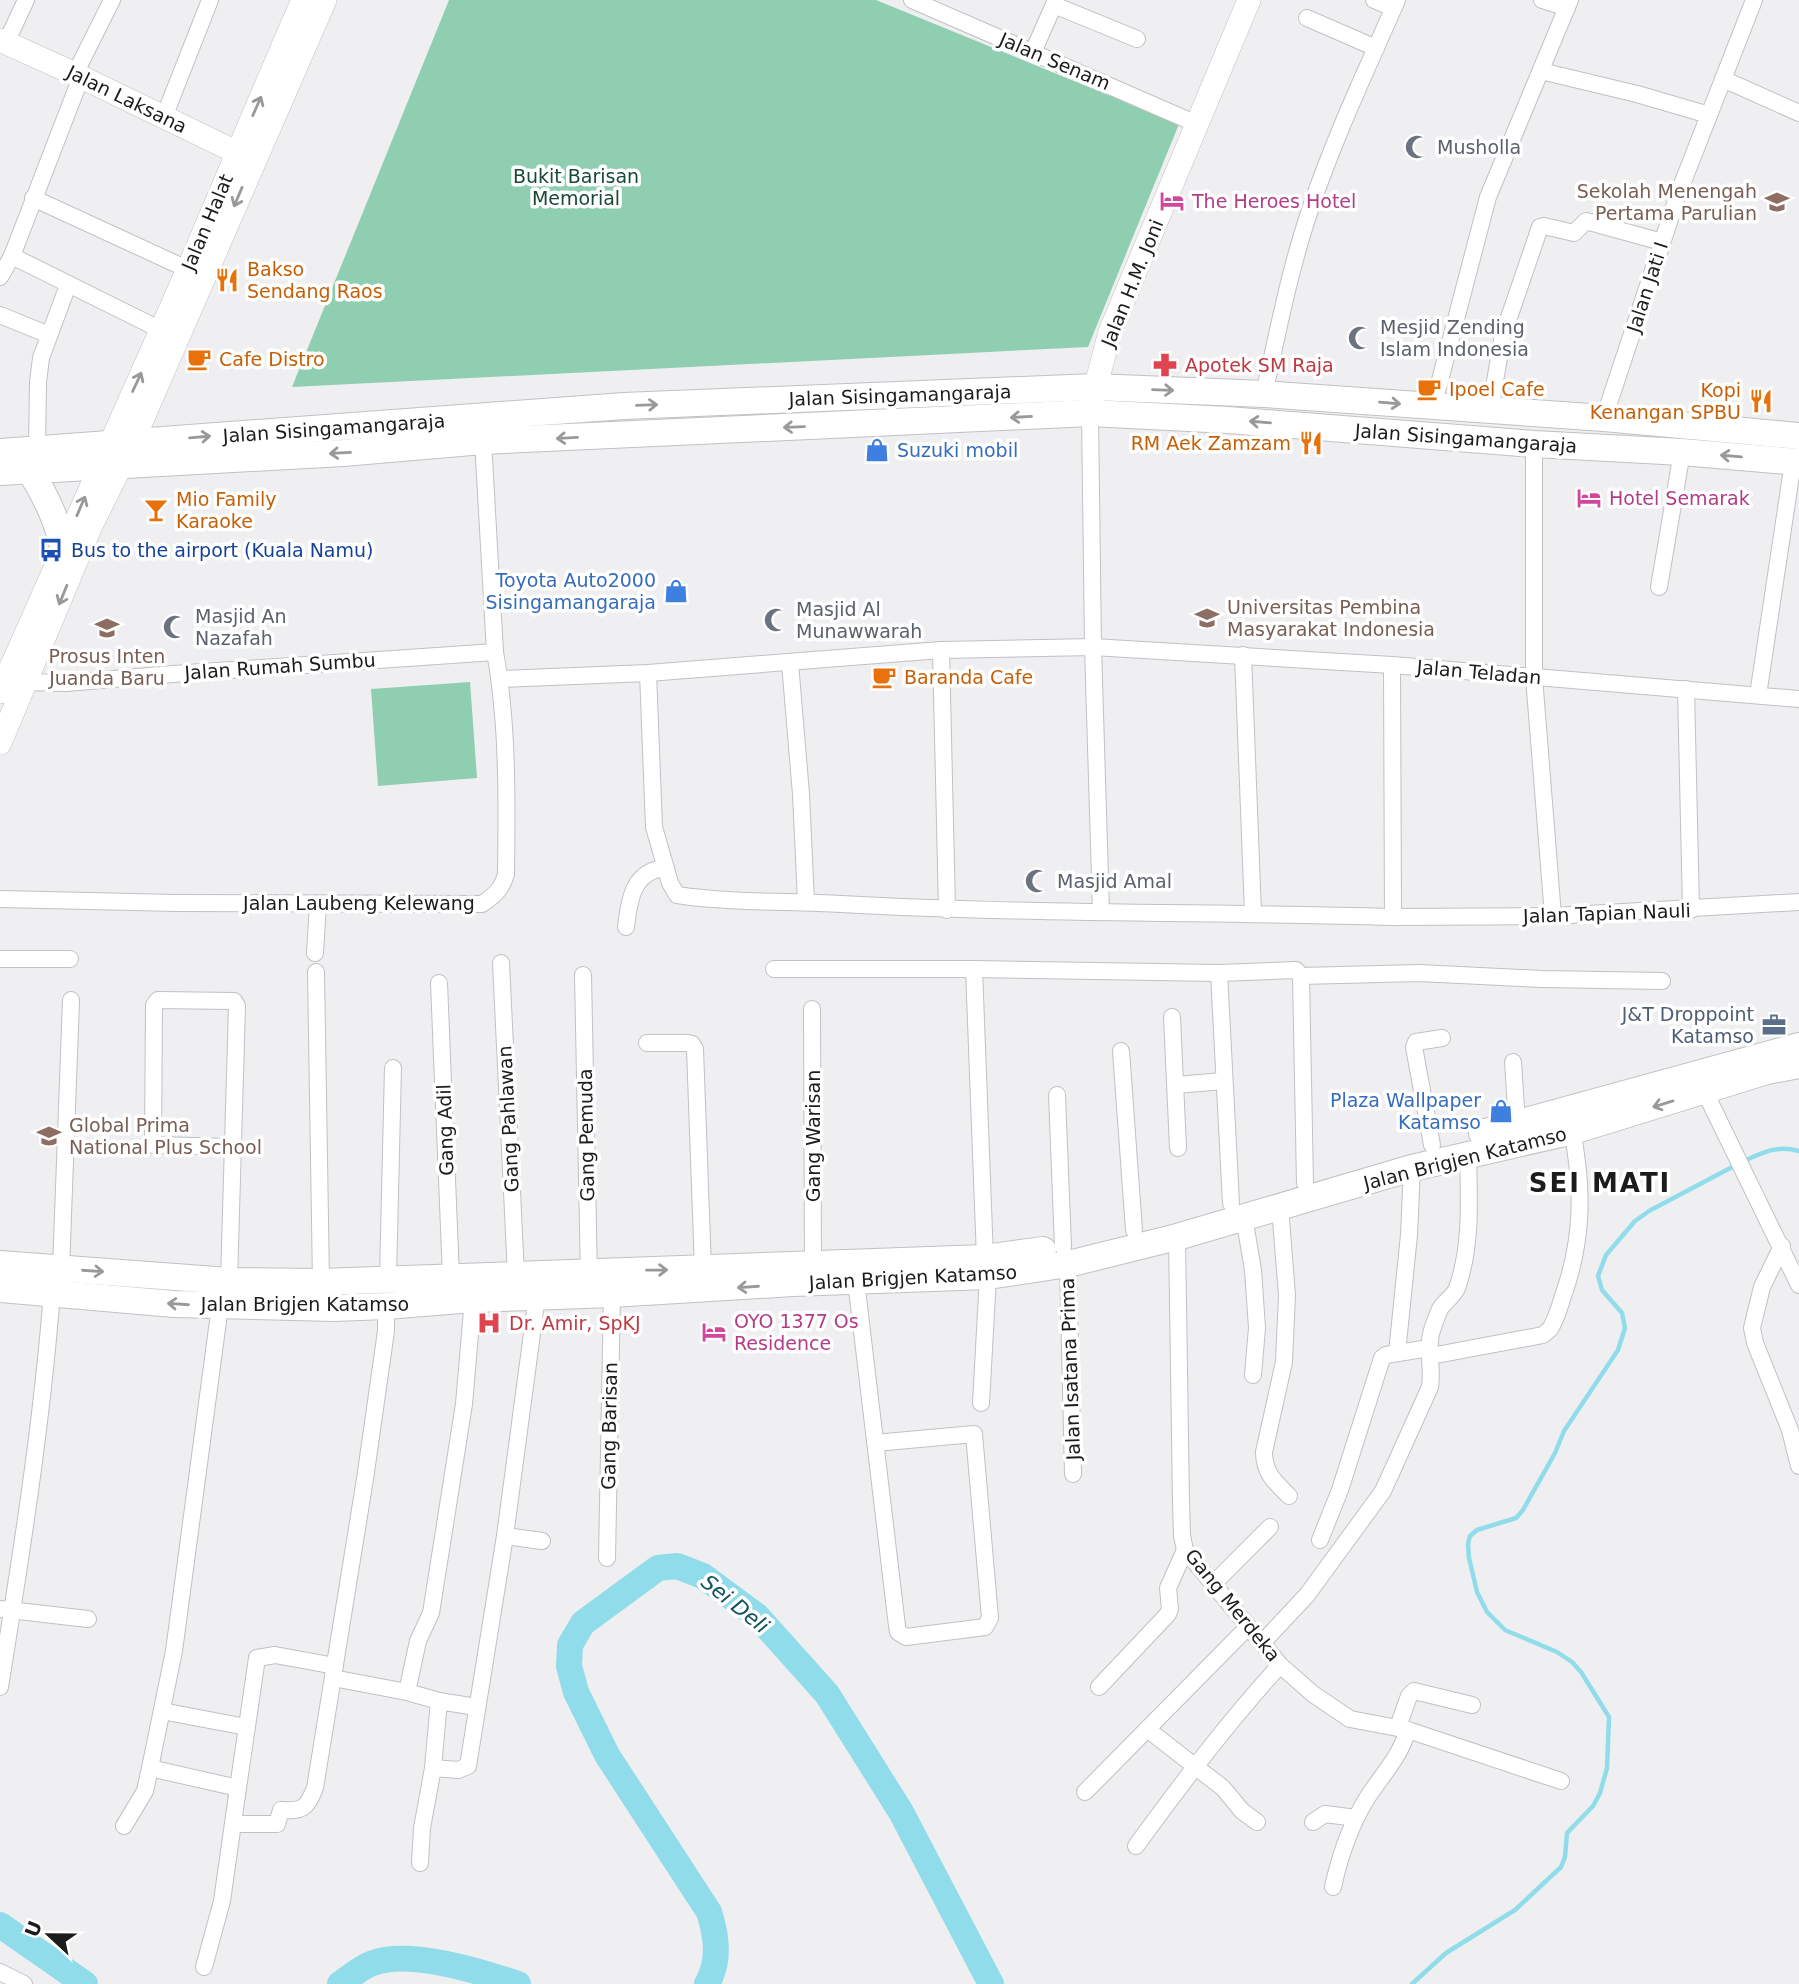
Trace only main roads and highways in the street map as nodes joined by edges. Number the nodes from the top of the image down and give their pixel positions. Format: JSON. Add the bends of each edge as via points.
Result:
{"nodes":[{"id":1,"x":303,"y":0,"type":"edge"},
{"id":2,"x":325,"y":0,"type":"edge"},
{"id":3,"x":1249,"y":0,"type":"edge"},
{"id":4,"x":3,"y":42,"type":"edge"},
{"id":5,"x":245,"y":156,"type":"junction"},
{"id":6,"x":1094,"y":387,"type":"junction"},
{"id":7,"x":753,"y":401,"type":"junction"},
{"id":8,"x":1090,"y":413,"type":"junction"},
{"id":9,"x":755,"y":429,"type":"junction"},
{"id":10,"x":482,"y":430,"type":"junction"},
{"id":11,"x":0,"y":452,"type":"edge"},
{"id":12,"x":1797,"y":453,"type":"edge"},
{"id":13,"x":115,"y":455,"type":"junction"},
{"id":14,"x":33,"y":460,"type":"junction"},
{"id":15,"x":0,"y":472,"type":"edge"},
{"id":16,"x":64,"y":546,"type":"junction"},
{"id":17,"x":0,"y":692,"type":"edge"},
{"id":18,"x":0,"y":743,"type":"edge"},
{"id":19,"x":1799,"y":1046,"type":"edge"},
{"id":20,"x":1799,"y":1065,"type":"edge"},
{"id":21,"x":1571,"y":1121,"type":"junction"},
{"id":22,"x":1237,"y":1210,"type":"junction"},
{"id":23,"x":1065,"y":1256,"type":"junction"},
{"id":24,"x":0,"y":1264,"type":"edge"},
{"id":25,"x":986,"y":1267,"type":"junction"},
{"id":26,"x":799,"y":1271,"type":"junction"},
{"id":27,"x":57,"y":1280,"type":"junction"},
{"id":28,"x":597,"y":1287,"type":"junction"},
{"id":29,"x":0,"y":1289,"type":"edge"},
{"id":30,"x":224,"y":1294,"type":"junction"}],
"edges":[{"from":5,"to":1,"type":"main road","name":"Jalan Halat","one_way":true},
{"from":2,"to":5,"type":"main road","name":"Jalan Halat"},
{"from":3,"to":6,"type":"main road","name":"Jalan H.M. Joni","via":[[1110,332]]},
{"from":4,"to":5,"type":"main road","name":"Jalan Laksana"},
{"from":5,"to":13,"type":"main road","name":"Jalan Halat","one_way":true},
{"from":13,"to":5,"type":"main road","name":"Jalan Halat","one_way":true,"via":[[187,269]]},
{"from":6,"to":7,"type":"main road","name":"Jalan Sisingamangaraja"},
{"from":6,"to":8,"type":"main road","name":"Jalan H.M. Joni"},
{"from":6,"to":12,"type":"main road","name":"Jalan Sisingamangaraja","one_way":true,"via":[[1604,418]]},
{"from":7,"to":9,"type":"main road"},
{"from":10,"to":7,"type":"main road","name":"Jalan Sisingamangaraja","one_way":true,"via":[[624,406]]},
{"from":8,"to":9,"type":"main road","name":"Jalan Sisingamangaraja","one_way":true},
{"from":12,"to":8,"type":"main road","name":"Jalan Sisingamangaraja","one_way":true,"via":[[1534,444]]},
{"from":9,"to":10,"type":"main road","name":"Jalan Sisingamangaraja","one_way":true},
{"from":10,"to":13,"type":"main road","name":"Jalan Sisingamangaraja","via":[[265,432]]},
{"from":11,"to":14,"type":"main road","name":"Jalan Sisingamangaraja"},
{"from":13,"to":14,"type":"main road","name":"Jalan Sisingamangaraja"},
{"from":16,"to":13,"type":"main road","one_way":true},
{"from":13,"to":18,"type":"main road","one_way":true,"via":[[90,528]]},
{"from":14,"to":15,"type":"main road","name":"Jalan Sisingamangaraja"},
{"from":14,"to":16,"type":"main road"},
{"from":16,"to":17,"type":"main road"},
{"from":19,"to":21,"type":"main road","name":"Jalan Brigjen Katamso"},
{"from":20,"to":21,"type":"main road","name":"Jalan Brigjen Katamso","one_way":true},
{"from":21,"to":22,"type":"main road","name":"Jalan Brigjen Katamso","via":[[1280,1207]]},
{"from":21,"to":22,"type":"main road","name":"Jalan Brigjen Katamso","via":[[1517,1124],[1433,1145],[1305,1183]]},
{"from":22,"to":23,"type":"main road","name":"Jalan Brigjen Katamso","via":[[1134,1230]]},
{"from":22,"to":23,"type":"main road","name":"Jalan Brigjen Katamso","via":[[1177,1237]]},
{"from":23,"to":25,"type":"main road","name":"Jalan Brigjen Katamso"},
{"from":24,"to":27,"type":"main road","name":"Jalan Brigjen Katamso"},
{"from":25,"to":26,"type":"main road","name":"Jalan Brigjen Katamso"},
{"from":25,"to":26,"type":"main road","name":"Jalan Brigjen Katamso","via":[[856,1281]]},
{"from":26,"to":28,"type":"main road","name":"Jalan Brigjen Katamso","one_way":true},
{"from":28,"to":26,"type":"main road","name":"Jalan Brigjen Katamso","one_way":true,"via":[[703,1269]]},
{"from":27,"to":29,"type":"main road","name":"Jalan Brigjen Katamso"},
{"from":27,"to":30,"type":"main road","name":"Jalan Brigjen Katamso"},
{"from":28,"to":30,"type":"main road","name":"Jalan Brigjen Katamso","via":[[537,1296],[386,1306]]},
{"from":28,"to":30,"type":"main road","name":"Jalan Brigjen Katamso","via":[[516,1275],[321,1282]]}]}
